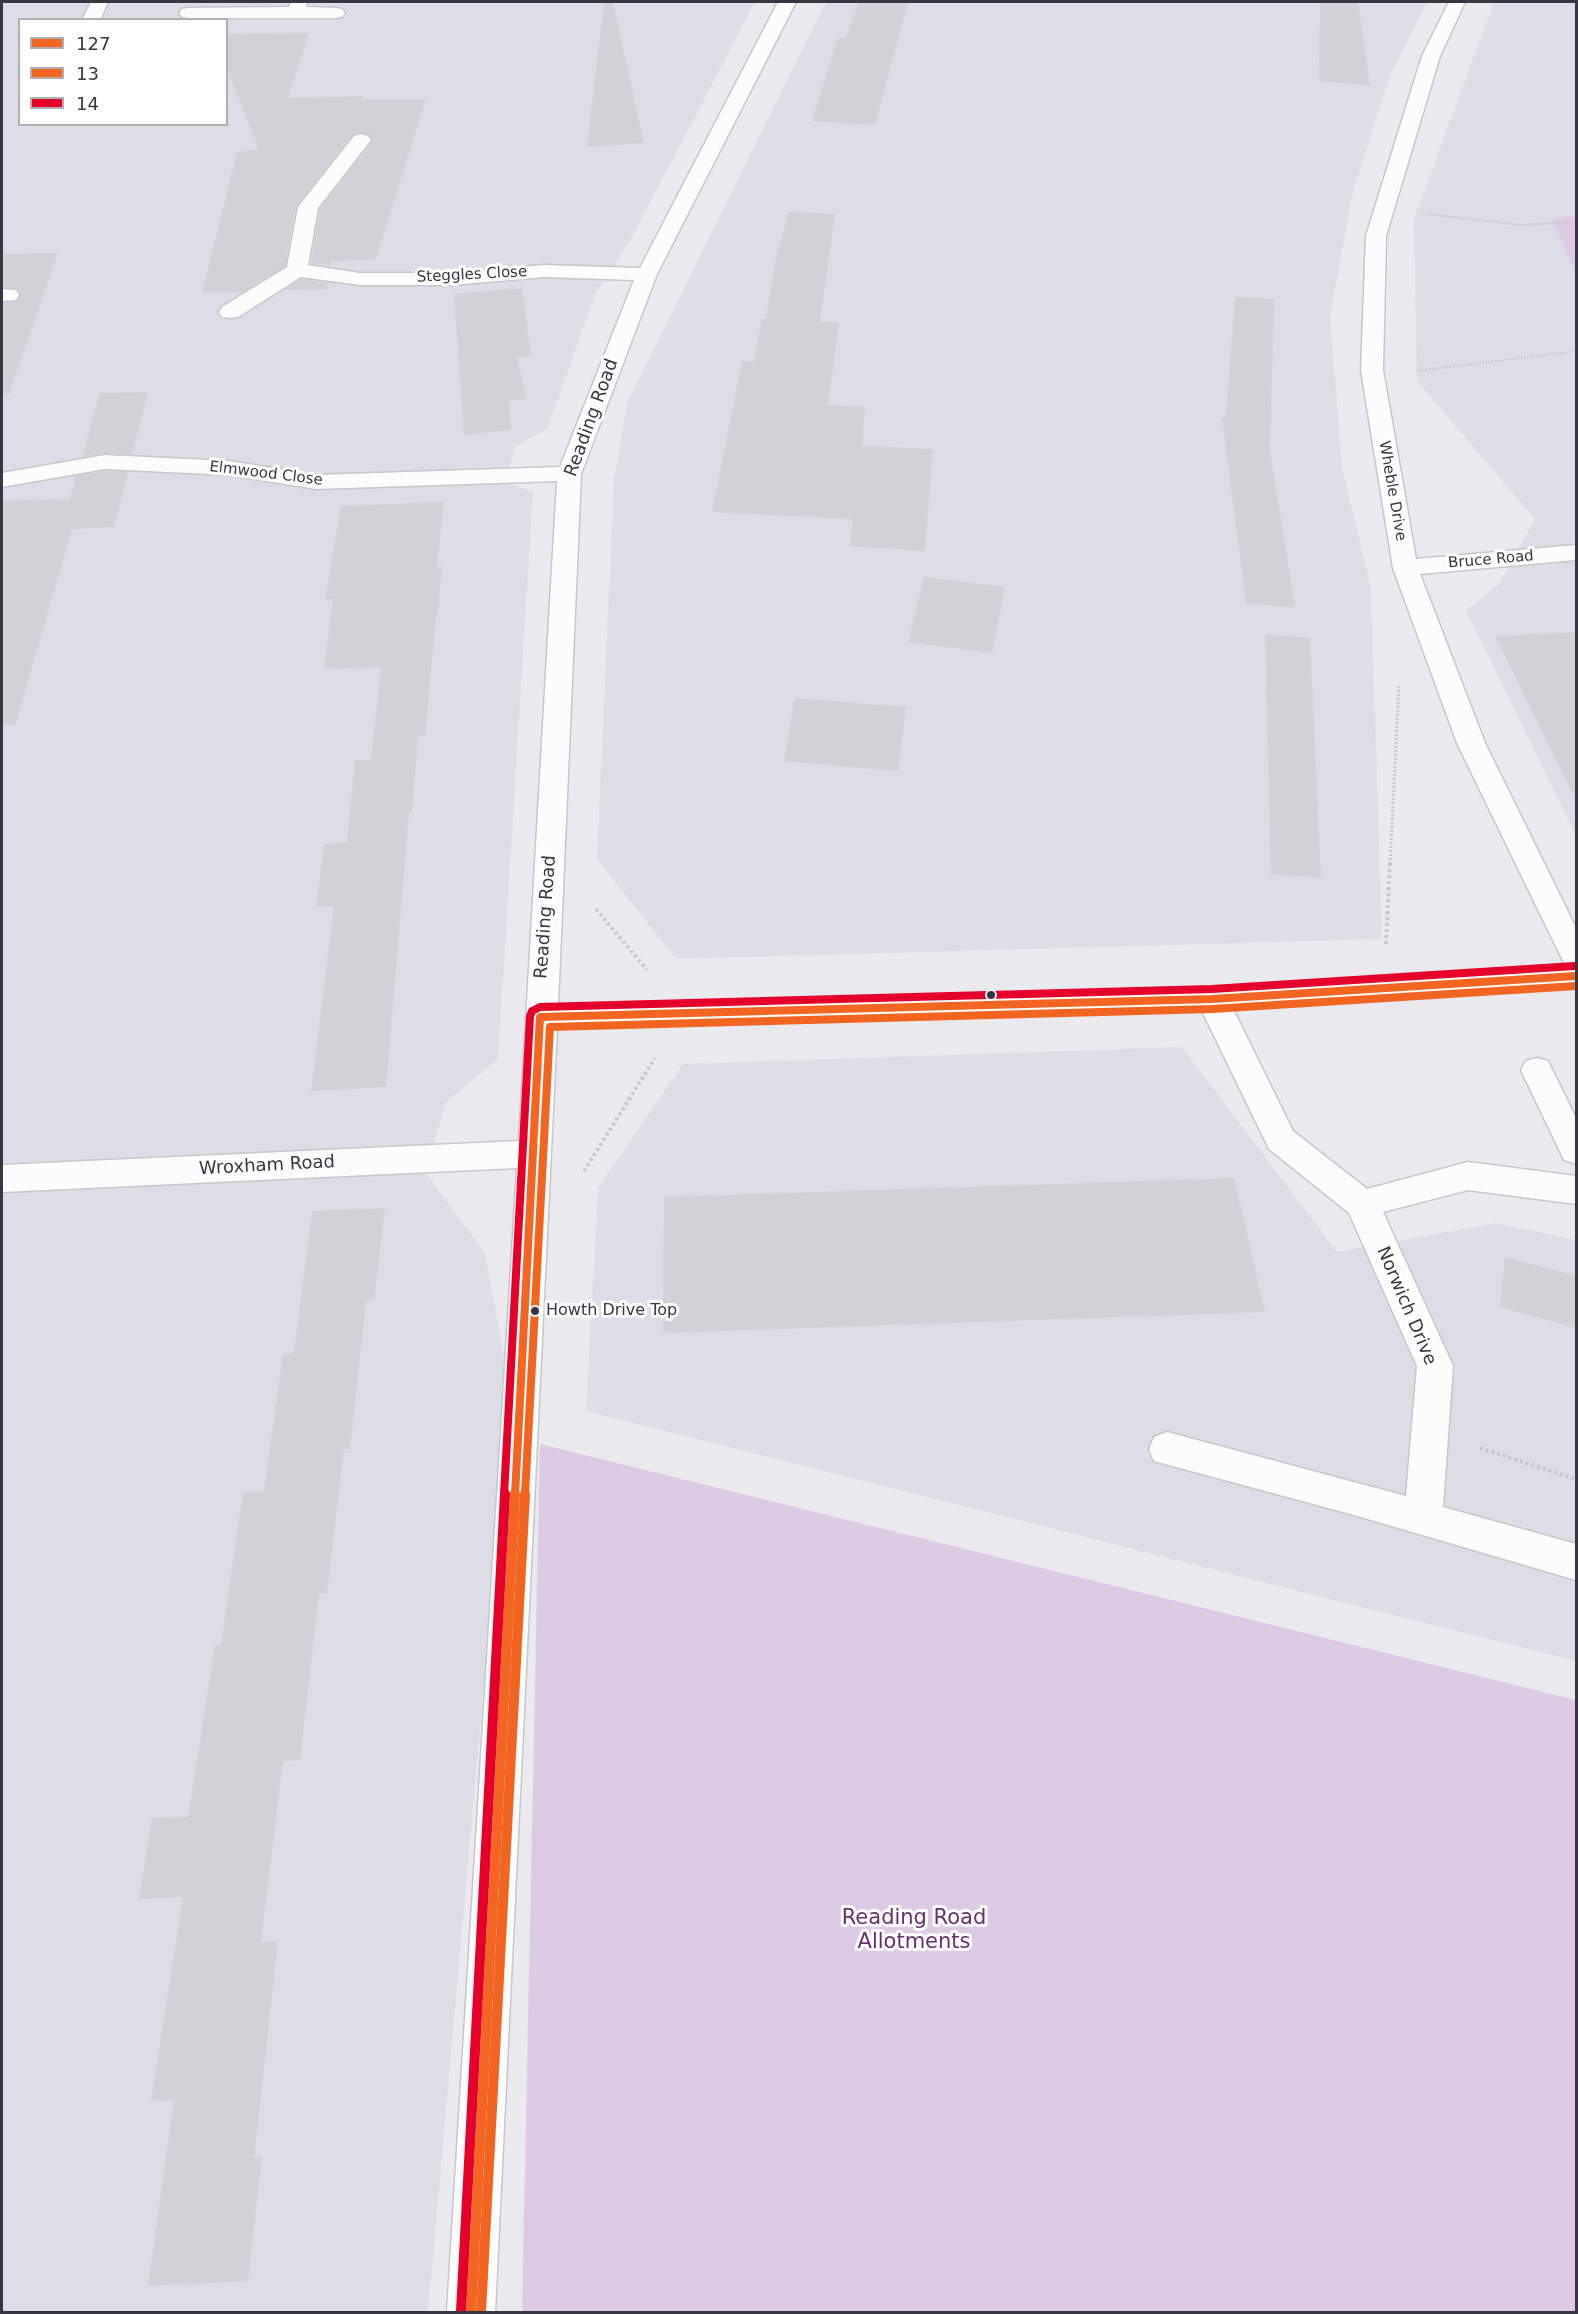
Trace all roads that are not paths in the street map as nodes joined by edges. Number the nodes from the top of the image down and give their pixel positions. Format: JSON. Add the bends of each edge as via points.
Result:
{"nodes":[{"id":1,"x":99,"y":2,"type":"edge"},
{"id":2,"x":787,"y":2,"type":"edge"},
{"id":3,"x":1458,"y":2,"type":"edge"},
{"id":4,"x":297,"y":7,"type":"edge"},
{"id":5,"x":188,"y":13,"type":"dead end"},
{"id":6,"x":336,"y":13,"type":"dead end"},
{"id":7,"x":92,"y":18,"type":"edge"},
{"id":8,"x":361,"y":140,"type":"dead end"},
{"id":9,"x":297,"y":270,"type":"junction"},
{"id":10,"x":647,"y":274,"type":"junction"},
{"id":11,"x":230,"y":312,"type":"dead end"},
{"id":12,"x":568,"y":474,"type":"junction"},
{"id":13,"x":2,"y":480,"type":"edge"},
{"id":14,"x":1576,"y":552,"type":"edge"},
{"id":15,"x":1405,"y":568,"type":"junction"},
{"id":16,"x":1576,"y":958,"type":"edge"},
{"id":17,"x":1576,"y":976,"type":"edge"},
{"id":18,"x":1212,"y":999,"type":"junction"},
{"id":19,"x":540,"y":1017,"type":"junction"},
{"id":20,"x":1537,"y":1070,"type":"dead end"},
{"id":21,"x":1576,"y":1151,"type":"edge"},
{"id":22,"x":533,"y":1154,"type":"junction"},
{"id":23,"x":2,"y":1178,"type":"edge"},
{"id":24,"x":1576,"y":1190,"type":"edge"},
{"id":25,"x":1362,"y":1204,"type":"junction"},
{"id":26,"x":1167,"y":1449,"type":"dead end"},
{"id":27,"x":1423,"y":1519,"type":"junction"},
{"id":28,"x":1576,"y":1562,"type":"edge"},
{"id":29,"x":471,"y":2313,"type":"edge"}],
"edges":[{"from":1,"to":7,"type":"street"},
{"from":2,"to":10,"type":"street","name":"Reading Road"},
{"from":3,"to":15,"type":"street","name":"Wheble Drive","via":[[1431,56],[1376,236],[1372,370]]},
{"from":4,"to":5,"type":"street"},
{"from":4,"to":6,"type":"street"},
{"from":8,"to":9,"type":"street","via":[[308,207]]},
{"from":9,"to":10,"type":"street","name":"Steggles Close","via":[[360,279],[452,279],[544,271]]},
{"from":9,"to":11,"type":"street"},
{"from":10,"to":12,"type":"street","name":"Reading Road"},
{"from":12,"to":13,"type":"street","name":"Elmwood Close","via":[[316,482],[229,468],[105,462]]},
{"from":12,"to":19,"type":"street","name":"Reading Road"},
{"from":14,"to":15,"type":"street","name":"Bruce Road"},
{"from":15,"to":16,"type":"street","name":"Wheble Drive","via":[[1471,743]]},
{"from":17,"to":18,"type":"street"},
{"from":18,"to":19,"type":"street"},
{"from":18,"to":25,"type":"street","name":"Norwich Drive","via":[[1281,1140]]},
{"from":19,"to":22,"type":"street","name":"Reading Road"},
{"from":20,"to":21,"type":"street"},
{"from":22,"to":23,"type":"street","name":"Wroxham Road"},
{"from":22,"to":29,"type":"street","name":"Reading Road"},
{"from":24,"to":25,"type":"street","via":[[1467,1176]]},
{"from":25,"to":27,"type":"street","name":"Norwich Drive","via":[[1435,1366]]},
{"from":26,"to":27,"type":"street"},
{"from":27,"to":28,"type":"street"}]}
